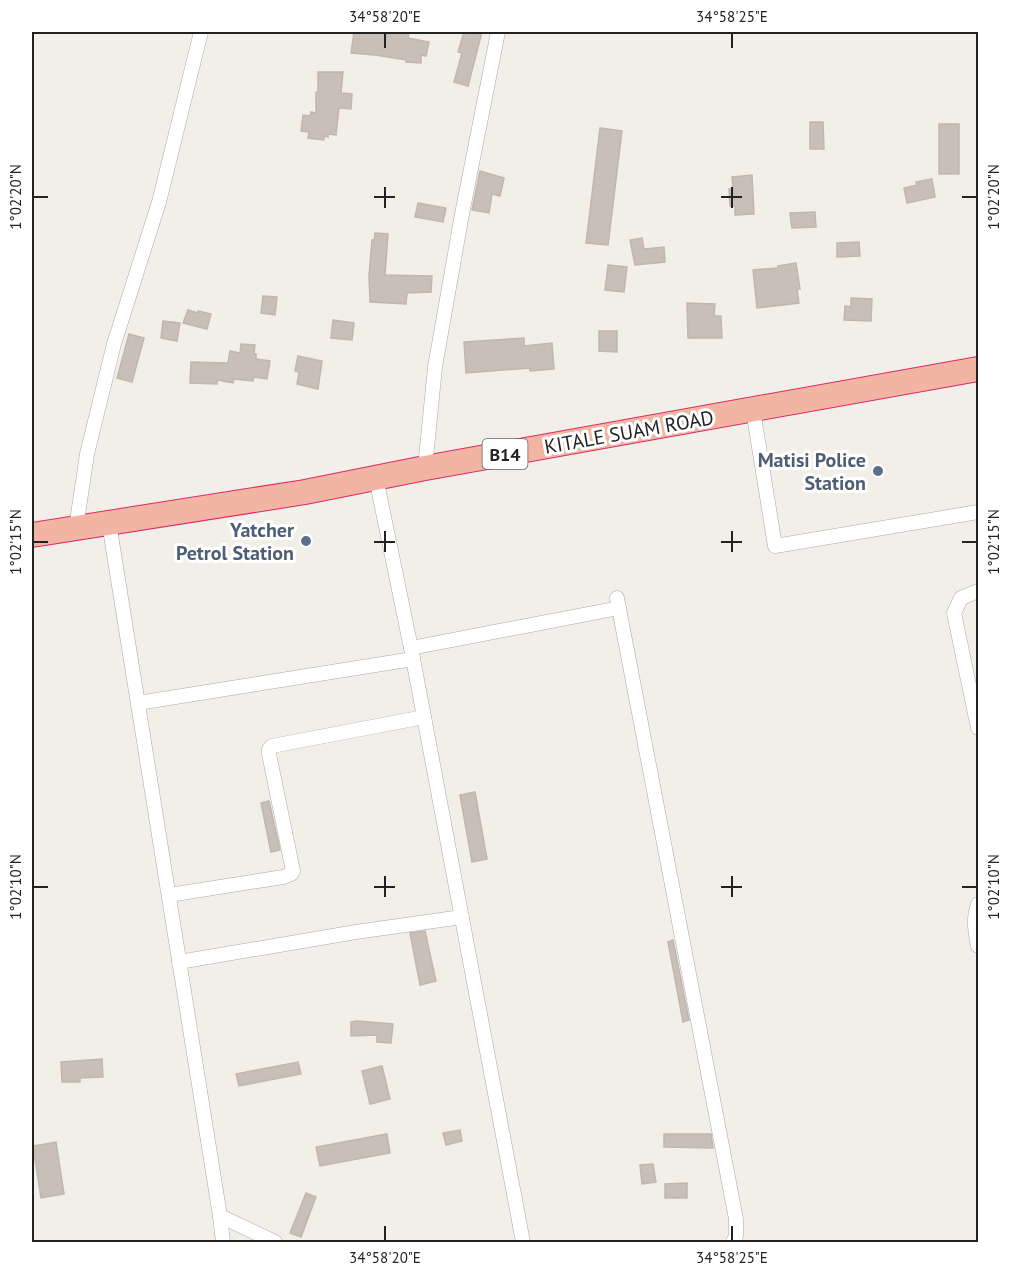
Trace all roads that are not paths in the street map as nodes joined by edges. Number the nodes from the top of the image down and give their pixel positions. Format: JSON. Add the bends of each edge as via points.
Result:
{"nodes":[{"id":1,"x":201,"y":32,"type":"edge"},
{"id":2,"x":498,"y":32,"type":"edge"},
{"id":3,"x":978,"y":369,"type":"edge"},
{"id":4,"x":753,"y":410,"type":"junction"},
{"id":5,"x":425,"y":468,"type":"junction"},
{"id":6,"x":376,"y":478,"type":"junction"},
{"id":7,"x":978,"y":512,"type":"edge"},
{"id":8,"x":109,"y":523,"type":"junction"},
{"id":9,"x":76,"y":528,"type":"junction"},
{"id":10,"x":32,"y":535,"type":"edge"},
{"id":11,"x":978,"y":591,"type":"edge"},
{"id":12,"x":412,"y":653,"type":"junction"},
{"id":13,"x":138,"y":703,"type":"junction"},
{"id":14,"x":424,"y":717,"type":"junction"},
{"id":15,"x":978,"y":728,"type":"edge"},
{"id":16,"x":169,"y":895,"type":"junction"},
{"id":17,"x":978,"y":904,"type":"edge"},
{"id":18,"x":462,"y":917,"type":"junction"},
{"id":19,"x":978,"y":946,"type":"edge"},
{"id":20,"x":179,"y":962,"type":"junction"},
{"id":21,"x":220,"y":1216,"type":"junction"},
{"id":22,"x":223,"y":1242,"type":"edge"},
{"id":23,"x":275,"y":1242,"type":"edge"},
{"id":24,"x":523,"y":1242,"type":"edge"},
{"id":25,"x":733,"y":1242,"type":"edge"}],
"edges":[{"from":1,"to":9,"type":"street","via":[[159,202],[114,344],[87,454]]},
{"from":2,"to":5,"type":"street","via":[[435,367]]},
{"from":3,"to":4,"type":"highway","name":"KITALE SUAM ROAD","number":"B14"},
{"from":4,"to":5,"type":"highway","name":"KITALE SUAM ROAD","number":"B14"},
{"from":4,"to":7,"type":"street","via":[[776,546]]},
{"from":5,"to":6,"type":"highway","name":"KITALE SUAM ROAD","number":"B14"},
{"from":6,"to":8,"type":"highway","name":"KITALE SUAM ROAD","number":"B14"},
{"from":6,"to":12,"type":"street"},
{"from":8,"to":9,"type":"highway","name":"KITALE SUAM ROAD","number":"B14"},
{"from":8,"to":13,"type":"street"},
{"from":9,"to":10,"type":"highway","name":"KITALE SUAM ROAD","number":"B14"},
{"from":11,"to":15,"type":"street","via":[[961,598],[954,613]]},
{"from":12,"to":13,"type":"street"},
{"from":12,"to":14,"type":"street"},
{"from":12,"to":25,"type":"street","via":[[618,603],[736,1219]]},
{"from":13,"to":16,"type":"street"},
{"from":14,"to":16,"type":"street","via":[[272,746],[269,754],[291,874]]},
{"from":14,"to":18,"type":"street"},
{"from":16,"to":20,"type":"street"},
{"from":17,"to":19,"type":"street"},
{"from":18,"to":20,"type":"street"},
{"from":18,"to":24,"type":"street"},
{"from":20,"to":21,"type":"street"},
{"from":21,"to":22,"type":"street"},
{"from":21,"to":23,"type":"street"}]}
